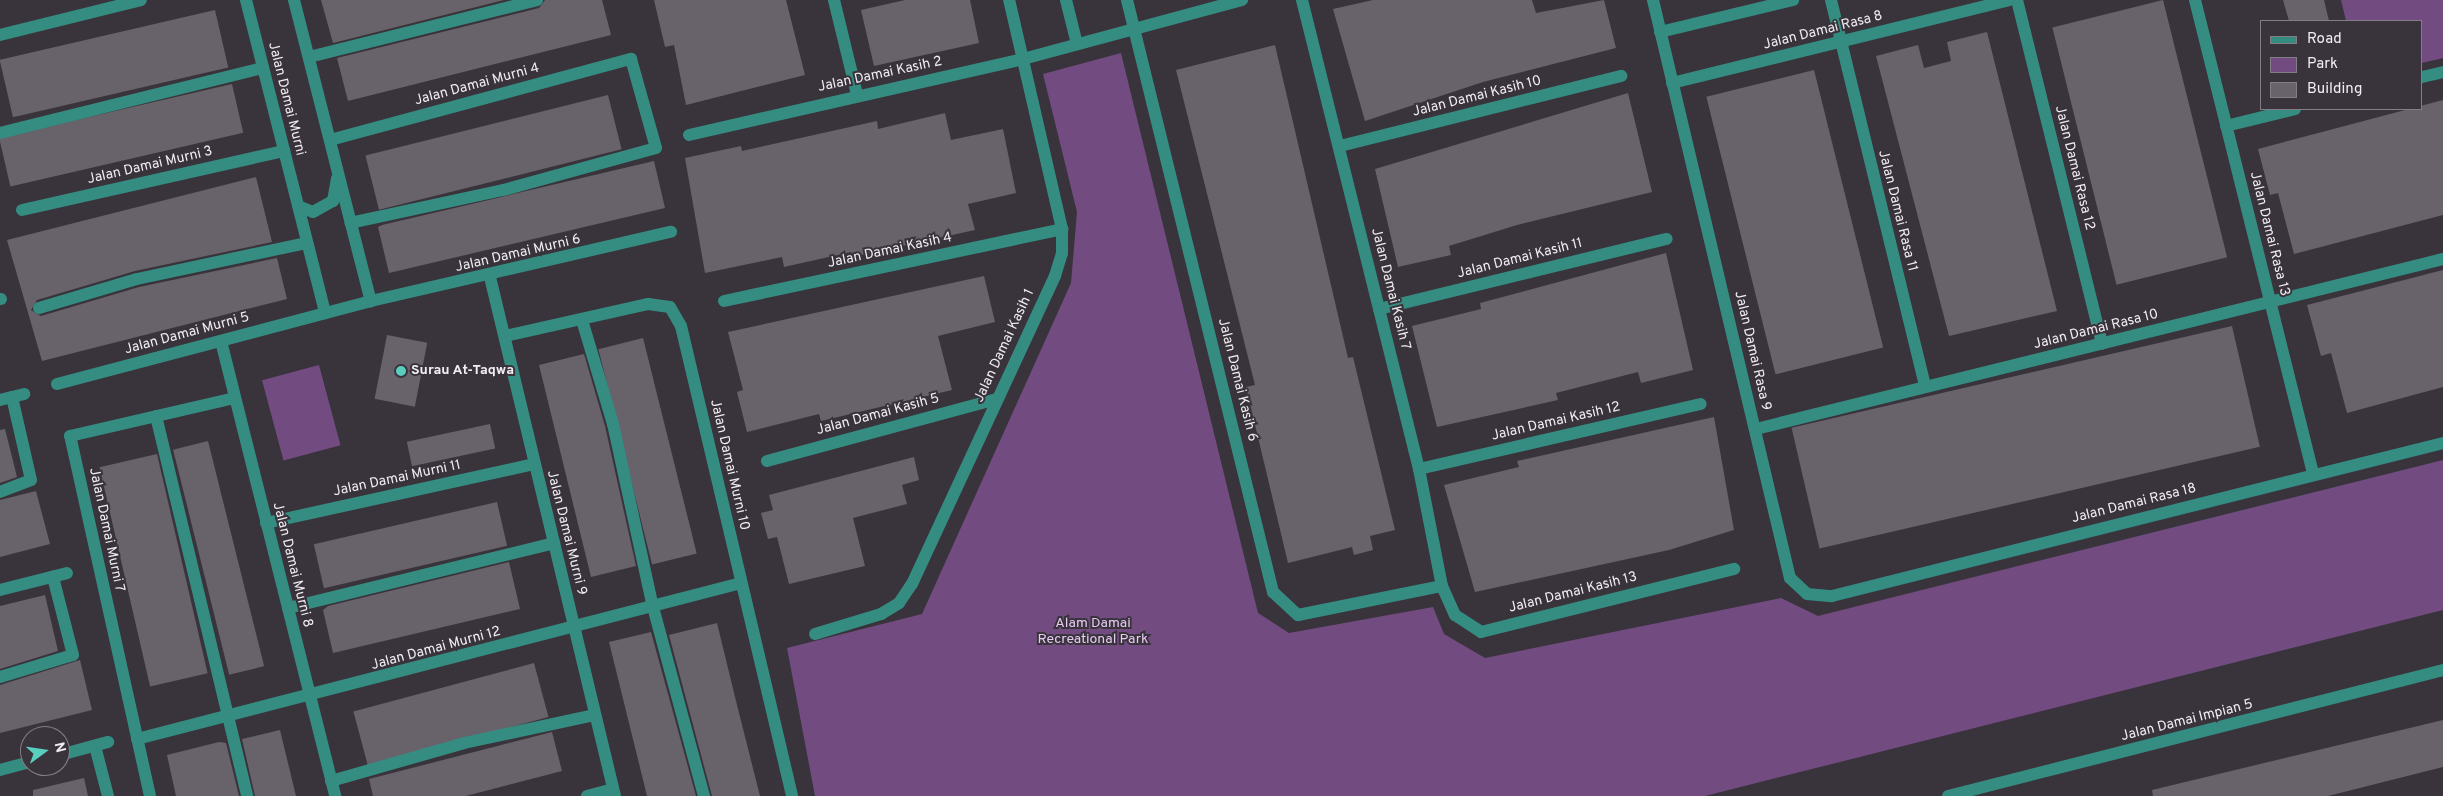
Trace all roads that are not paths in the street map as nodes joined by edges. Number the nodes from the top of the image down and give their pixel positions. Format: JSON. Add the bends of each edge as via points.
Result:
{"nodes":[{"id":1,"x":141,"y":0,"type":"edge"},
{"id":2,"x":246,"y":0,"type":"edge"},
{"id":3,"x":294,"y":0,"type":"edge"},
{"id":4,"x":537,"y":0,"type":"edge"},
{"id":5,"x":834,"y":0,"type":"edge"},
{"id":6,"x":1009,"y":0,"type":"edge"},
{"id":7,"x":1066,"y":0,"type":"edge"},
{"id":8,"x":1127,"y":0,"type":"edge"},
{"id":9,"x":1242,"y":0,"type":"edge"},
{"id":10,"x":1302,"y":0,"type":"edge"},
{"id":11,"x":1653,"y":0,"type":"edge"},
{"id":12,"x":1793,"y":0,"type":"edge"},
{"id":13,"x":1831,"y":0,"type":"edge"},
{"id":14,"x":2009,"y":0,"type":"edge"},
{"id":15,"x":2017,"y":0,"type":"edge"},
{"id":16,"x":2195,"y":0,"type":"edge"},
{"id":17,"x":1134,"y":29,"type":"junction"},
{"id":18,"x":1660,"y":32,"type":"junction"},
{"id":19,"x":0,"y":35,"type":"edge"},
{"id":20,"x":1841,"y":42,"type":"junction"},
{"id":21,"x":1077,"y":44,"type":"junction"},
{"id":22,"x":309,"y":57,"type":"junction"},
{"id":23,"x":1023,"y":59,"type":"junction"},
{"id":24,"x":263,"y":68,"type":"junction"},
{"id":25,"x":2443,"y":72,"type":"edge"},
{"id":26,"x":1620,"y":76,"type":"dead end"},
{"id":27,"x":2423,"y":77,"type":"edge"},
{"id":28,"x":1672,"y":83,"type":"junction"},
{"id":29,"x":857,"y":94,"type":"junction"},
{"id":30,"x":2291,"y":110,"type":"edge"},
{"id":31,"x":2226,"y":126,"type":"junction"},
{"id":32,"x":0,"y":133,"type":"edge"},
{"id":33,"x":689,"y":135,"type":"dead end"},
{"id":34,"x":330,"y":140,"type":"junction"},
{"id":35,"x":1340,"y":146,"type":"junction"},
{"id":36,"x":284,"y":151,"type":"junction"},
{"id":37,"x":338,"y":173,"type":"junction"},
{"id":38,"x":298,"y":206,"type":"junction"},
{"id":39,"x":22,"y":210,"type":"dead end"},
{"id":40,"x":351,"y":224,"type":"junction"},
{"id":41,"x":1062,"y":229,"type":"junction"},
{"id":42,"x":671,"y":232,"type":"dead end"},
{"id":43,"x":1667,"y":239,"type":"dead end"},
{"id":44,"x":307,"y":243,"type":"junction"},
{"id":45,"x":2443,"y":259,"type":"edge"},
{"id":46,"x":490,"y":277,"type":"junction"},
{"id":47,"x":371,"y":301,"type":"junction"},
{"id":48,"x":724,"y":302,"type":"dead end"},
{"id":49,"x":2270,"y":302,"type":"junction"},
{"id":50,"x":39,"y":308,"type":"dead end"},
{"id":51,"x":1379,"y":309,"type":"junction"},
{"id":52,"x":325,"y":313,"type":"junction"},
{"id":53,"x":582,"y":320,"type":"junction"},
{"id":54,"x":505,"y":336,"type":"junction"},
{"id":55,"x":221,"y":340,"type":"junction"},
{"id":56,"x":2102,"y":344,"type":"junction"},
{"id":57,"x":57,"y":384,"type":"dead end"},
{"id":58,"x":1925,"y":387,"type":"junction"},
{"id":59,"x":12,"y":398,"type":"edge"},
{"id":60,"x":235,"y":398,"type":"junction"},
{"id":61,"x":997,"y":399,"type":"junction"},
{"id":62,"x":1701,"y":404,"type":"dead end"},
{"id":63,"x":156,"y":416,"type":"junction"},
{"id":64,"x":1756,"y":429,"type":"junction"},
{"id":65,"x":2443,"y":443,"type":"edge"},
{"id":66,"x":767,"y":461,"type":"dead end"},
{"id":67,"x":534,"y":464,"type":"junction"},
{"id":68,"x":1419,"y":468,"type":"junction"},
{"id":69,"x":2313,"y":476,"type":"junction"},
{"id":70,"x":0,"y":492,"type":"edge"},
{"id":71,"x":266,"y":523,"type":"junction"},
{"id":72,"x":554,"y":543,"type":"junction"},
{"id":73,"x":1734,"y":568,"type":"dead end"},
{"id":74,"x":67,"y":573,"type":"dead end"},
{"id":75,"x":53,"y":577,"type":"junction"},
{"id":76,"x":741,"y":583,"type":"junction"},
{"id":77,"x":1442,"y":586,"type":"junction"},
{"id":78,"x":0,"y":590,"type":"edge"},
{"id":79,"x":1832,"y":596,"type":"joint"},
{"id":80,"x":653,"y":607,"type":"junction"},
{"id":81,"x":288,"y":608,"type":"junction"},
{"id":82,"x":575,"y":628,"type":"junction"},
{"id":83,"x":815,"y":634,"type":"dead end"},
{"id":84,"x":2440,"y":673,"type":"edge"},
{"id":85,"x":0,"y":677,"type":"edge"},
{"id":86,"x":310,"y":697,"type":"junction"},
{"id":87,"x":596,"y":715,"type":"junction"},
{"id":88,"x":228,"y":717,"type":"junction"},
{"id":89,"x":137,"y":739,"type":"junction"},
{"id":90,"x":108,"y":742,"type":"dead end"},
{"id":91,"x":95,"y":746,"type":"junction"},
{"id":92,"x":70,"y":752,"type":"edge"},
{"id":93,"x":20,"y":765,"type":"edge"},
{"id":94,"x":0,"y":770,"type":"edge"},
{"id":95,"x":331,"y":780,"type":"junction"},
{"id":96,"x":614,"y":793,"type":"edge"},
{"id":97,"x":108,"y":796,"type":"edge"},
{"id":98,"x":150,"y":796,"type":"edge"},
{"id":99,"x":247,"y":796,"type":"edge"},
{"id":100,"x":335,"y":796,"type":"edge"},
{"id":101,"x":587,"y":796,"type":"edge"},
{"id":102,"x":704,"y":796,"type":"edge"},
{"id":103,"x":792,"y":796,"type":"edge"},
{"id":104,"x":1948,"y":796,"type":"edge"}],
"edges":[{"from":1,"to":19,"type":"street"},
{"from":2,"to":24,"type":"street","name":"Jalan Damai Murni"},
{"from":3,"to":22,"type":"street"},
{"from":4,"to":22,"type":"street"},
{"from":5,"to":29,"type":"street"},
{"from":6,"to":23,"type":"street","name":"Jalan Damai Kasih 1"},
{"from":7,"to":21,"type":"street"},
{"from":8,"to":17,"type":"street","name":"Jalan Damai Kasih 6"},
{"from":9,"to":17,"type":"street","name":"Jalan Damai Kasih 2"},
{"from":10,"to":35,"type":"street","name":"Jalan Damai Kasih 7"},
{"from":11,"to":18,"type":"street","name":"Jalan Damai Rasa 9"},
{"from":12,"to":18,"type":"street"},
{"from":13,"to":20,"type":"street","name":"Jalan Damai Rasa 11"},
{"from":14,"to":20,"type":"street","name":"Jalan Damai Rasa 8"},
{"from":15,"to":56,"type":"street","name":"Jalan Damai Rasa 12"},
{"from":16,"to":31,"type":"street","name":"Jalan Damai Rasa 13"},
{"from":17,"to":21,"type":"street","name":"Jalan Damai Kasih 2"},
{"from":17,"to":77,"type":"street","name":"Jalan Damai Kasih 6","via":[[1273,592],[1298,615]]},
{"from":18,"to":28,"type":"street","name":"Jalan Damai Rasa 9"},
{"from":20,"to":28,"type":"street","name":"Jalan Damai Rasa 8"},
{"from":20,"to":58,"type":"street","name":"Jalan Damai Rasa 11"},
{"from":21,"to":23,"type":"street","name":"Jalan Damai Kasih 2"},
{"from":22,"to":34,"type":"street"},
{"from":23,"to":29,"type":"street","name":"Jalan Damai Kasih 2"},
{"from":23,"to":41,"type":"street","name":"Jalan Damai Kasih 1"},
{"from":24,"to":32,"type":"street"},
{"from":24,"to":36,"type":"street","name":"Jalan Damai Murni"},
{"from":25,"to":27,"type":"street"},
{"from":26,"to":35,"type":"street","name":"Jalan Damai Kasih 10"},
{"from":28,"to":64,"type":"street","name":"Jalan Damai Rasa 9"},
{"from":29,"to":33,"type":"street","name":"Jalan Damai Kasih 2"},
{"from":30,"to":31,"type":"street"},
{"from":31,"to":49,"type":"street","name":"Jalan Damai Rasa 13"},
{"from":34,"to":37,"type":"street"},
{"from":34,"to":40,"type":"street","name":"Jalan Damai Murni 4","via":[[631,59],[656,148],[503,190]]},
{"from":35,"to":51,"type":"street","name":"Jalan Damai Kasih 7"},
{"from":36,"to":38,"type":"street","name":"Jalan Damai Murni"},
{"from":36,"to":39,"type":"street","name":"Jalan Damai Murni 3"},
{"from":37,"to":38,"type":"street","via":[[332,201],[313,212]]},
{"from":37,"to":40,"type":"street"},
{"from":38,"to":44,"type":"street","name":"Jalan Damai Murni"},
{"from":40,"to":47,"type":"street"},
{"from":41,"to":48,"type":"street","name":"Jalan Damai Kasih 4"},
{"from":41,"to":61,"type":"street","name":"Jalan Damai Kasih 1","via":[[1062,253],[1055,276]]},
{"from":42,"to":46,"type":"street","name":"Jalan Damai Murni 6"},
{"from":43,"to":51,"type":"street","name":"Jalan Damai Kasih 11"},
{"from":44,"to":50,"type":"street","via":[[138,279]]},
{"from":44,"to":52,"type":"street","name":"Jalan Damai Murni"},
{"from":45,"to":49,"type":"street","name":"Jalan Damai Rasa 10"},
{"from":46,"to":47,"type":"street","name":"Jalan Damai Murni 6"},
{"from":46,"to":54,"type":"street","name":"Jalan Damai Murni 9"},
{"from":47,"to":52,"type":"street","name":"Jalan Damai Murni 6"},
{"from":49,"to":56,"type":"street","name":"Jalan Damai Rasa 10"},
{"from":49,"to":69,"type":"street","name":"Jalan Damai Rasa 13"},
{"from":51,"to":68,"type":"street","name":"Jalan Damai Kasih 7"},
{"from":52,"to":55,"type":"street","name":"Jalan Damai Murni 5"},
{"from":53,"to":54,"type":"street","name":"Jalan Damai Murni 10"},
{"from":53,"to":76,"type":"street","name":"Jalan Damai Murni 10","via":[[648,304],[670,307],[681,326]]},
{"from":53,"to":80,"type":"street","via":[[613,424]]},
{"from":54,"to":67,"type":"street","name":"Jalan Damai Murni 9"},
{"from":55,"to":57,"type":"street","name":"Jalan Damai Murni 5"},
{"from":55,"to":60,"type":"street","name":"Jalan Damai Murni 8"},
{"from":56,"to":58,"type":"street","name":"Jalan Damai Rasa 10"},
{"from":58,"to":64,"type":"street","name":"Jalan Damai Rasa 10"},
{"from":59,"to":70,"type":"street","via":[[31,480]]},
{"from":60,"to":63,"type":"street","name":"Jalan Damai Murni 7"},
{"from":60,"to":71,"type":"street","name":"Jalan Damai Murni 8"},
{"from":61,"to":66,"type":"street","name":"Jalan Damai Kasih 5"},
{"from":61,"to":83,"type":"street","name":"Jalan Damai Kasih 1","via":[[899,603],[862,622]]},
{"from":62,"to":68,"type":"street","name":"Jalan Damai Kasih 12"},
{"from":63,"to":88,"type":"street"},
{"from":63,"to":89,"type":"street","name":"Jalan Damai Murni 7","via":[[70,436]]},
{"from":64,"to":79,"type":"street","name":"Jalan Damai Rasa 9","via":[[1790,578],[1807,594]]},
{"from":65,"to":69,"type":"street","name":"Jalan Damai Rasa 18"},
{"from":67,"to":71,"type":"street","name":"Jalan Damai Murni 11"},
{"from":67,"to":72,"type":"street","name":"Jalan Damai Murni 9"},
{"from":68,"to":77,"type":"street","name":"Jalan Damai Kasih 7"},
{"from":69,"to":79,"type":"street","name":"Jalan Damai Rasa 18"},
{"from":71,"to":81,"type":"street","name":"Jalan Damai Murni 8"},
{"from":72,"to":81,"type":"street"},
{"from":72,"to":82,"type":"street","name":"Jalan Damai Murni 9"},
{"from":73,"to":77,"type":"street","name":"Jalan Damai Kasih 13","via":[[1481,632],[1455,615]]},
{"from":74,"to":75,"type":"street"},
{"from":75,"to":78,"type":"street"},
{"from":75,"to":85,"type":"street","via":[[73,655]]},
{"from":76,"to":80,"type":"street","name":"Jalan Damai Murni 12"},
{"from":76,"to":103,"type":"street","name":"Jalan Damai Murni 10"},
{"from":80,"to":82,"type":"street","name":"Jalan Damai Murni 12"},
{"from":80,"to":102,"type":"street"},
{"from":81,"to":86,"type":"street","name":"Jalan Damai Murni 8"},
{"from":82,"to":86,"type":"street","name":"Jalan Damai Murni 12"},
{"from":82,"to":87,"type":"street","name":"Jalan Damai Murni 9"},
{"from":84,"to":104,"type":"street","name":"Jalan Damai Impian 5"},
{"from":86,"to":88,"type":"street","name":"Jalan Damai Murni 12"},
{"from":86,"to":95,"type":"street","name":"Jalan Damai Murni 8"},
{"from":87,"to":95,"type":"street","via":[[464,743]]},
{"from":87,"to":96,"type":"street","name":"Jalan Damai Murni 9"},
{"from":88,"to":89,"type":"street","name":"Jalan Damai Murni 12"},
{"from":88,"to":99,"type":"street"},
{"from":89,"to":98,"type":"street","name":"Jalan Damai Murni 7"},
{"from":90,"to":91,"type":"street"},
{"from":91,"to":92,"type":"street"},
{"from":91,"to":97,"type":"street"},
{"from":93,"to":94,"type":"street"},
{"from":95,"to":100,"type":"street","name":"Jalan Damai Murni 8"},
{"from":96,"to":101,"type":"street"}]}
